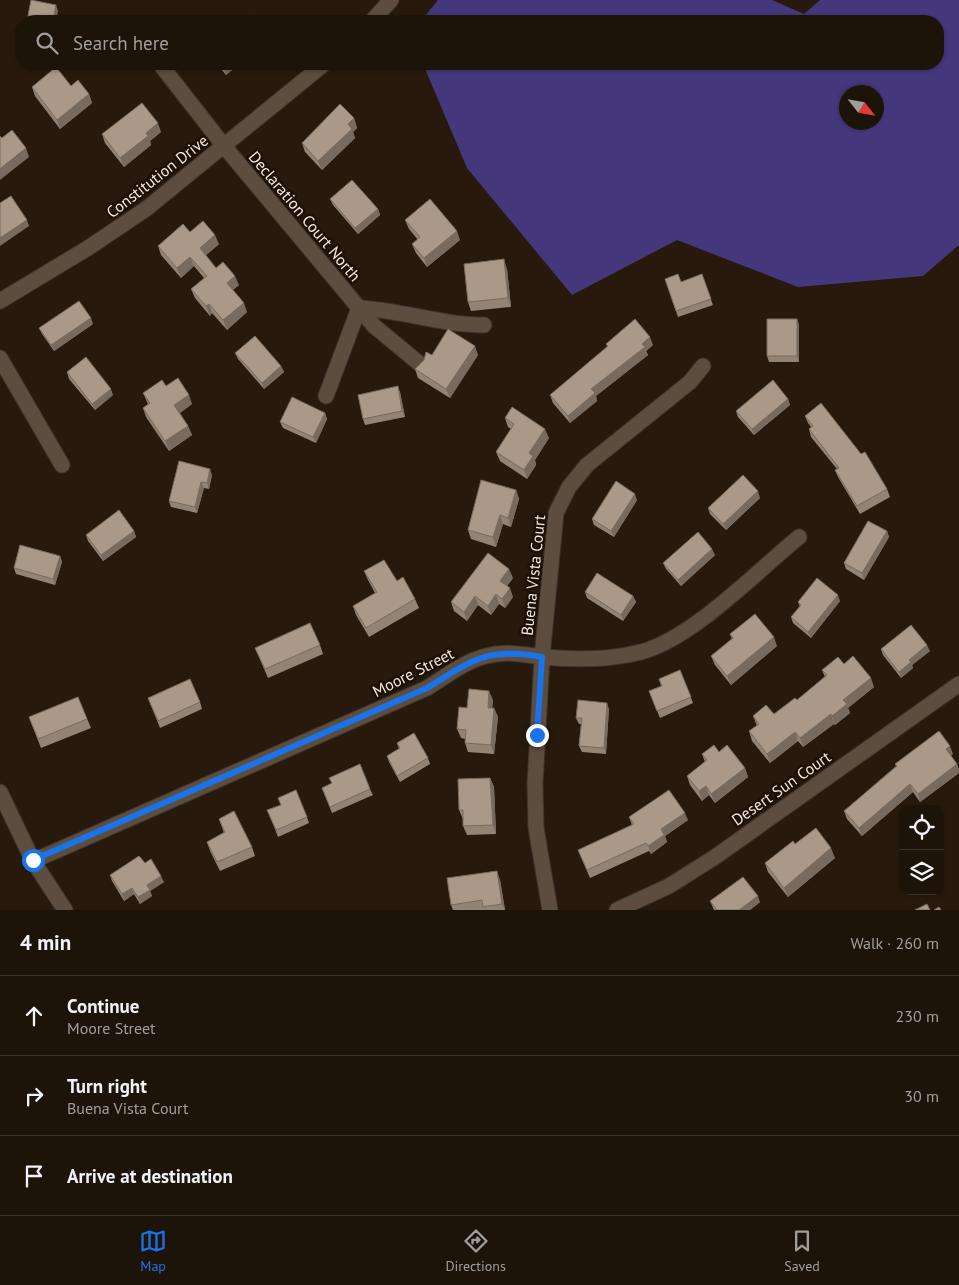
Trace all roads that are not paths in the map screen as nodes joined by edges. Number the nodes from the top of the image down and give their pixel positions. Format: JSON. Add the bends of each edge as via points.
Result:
{"nodes":[{"id":1,"x":391,"y":0,"type":"edge"},
{"id":2,"x":377,"y":15,"type":"edge"},
{"id":3,"x":165,"y":70,"type":"edge"},
{"id":4,"x":317,"y":70,"type":"edge"},
{"id":5,"x":224,"y":146,"type":"junction"},
{"id":6,"x":0,"y":301,"type":"edge"},
{"id":7,"x":359,"y":308,"type":"junction"},
{"id":8,"x":484,"y":325,"type":"dead end"},
{"id":9,"x":0,"y":358,"type":"edge"},
{"id":10,"x":420,"y":364,"type":"edge"},
{"id":11,"x":702,"y":366,"type":"dead end"},
{"id":12,"x":326,"y":396,"type":"dead end"},
{"id":13,"x":62,"y":465,"type":"dead end"},
{"id":14,"x":799,"y":537,"type":"dead end"},
{"id":15,"x":542,"y":657,"type":"junction"},
{"id":16,"x":959,"y":684,"type":"edge"},
{"id":17,"x":0,"y":792,"type":"edge"},
{"id":18,"x":33,"y":860,"type":"junction"},
{"id":19,"x":65,"y":910,"type":"edge"},
{"id":20,"x":550,"y":910,"type":"edge"},
{"id":21,"x":617,"y":910,"type":"edge"}],
"edges":[{"from":1,"to":2,"type":"street"},
{"from":3,"to":5,"type":"street","name":"Declaration Court North"},
{"from":4,"to":5,"type":"street","name":"Constitution Drive"},
{"from":5,"to":6,"type":"street","name":"Constitution Drive","via":[[146,209]]},
{"from":5,"to":7,"type":"street","name":"Declaration Court North"},
{"from":7,"to":8,"type":"street","via":[[387,310],[461,325]]},
{"from":7,"to":10,"type":"street","name":"Declaration Court North","via":[[384,336]]},
{"from":7,"to":12,"type":"street"},
{"from":9,"to":13,"type":"street"},
{"from":11,"to":15,"type":"street","name":"Buena Vista Court","via":[[690,382],[587,465],[569,487],[556,513]]},
{"from":14,"to":15,"type":"street","name":"Moore Street","via":[[686,630],[659,646],[602,658]]},
{"from":15,"to":18,"type":"street","name":"Moore Street","via":[[516,652],[485,656],[427,688]]},
{"from":15,"to":20,"type":"street","name":"Buena Vista Court","via":[[535,784],[536,828]]},
{"from":16,"to":21,"type":"street","name":"Desert Sun Court","via":[[715,857],[669,886]]},
{"from":17,"to":18,"type":"street"},
{"from":18,"to":19,"type":"street"}]}
